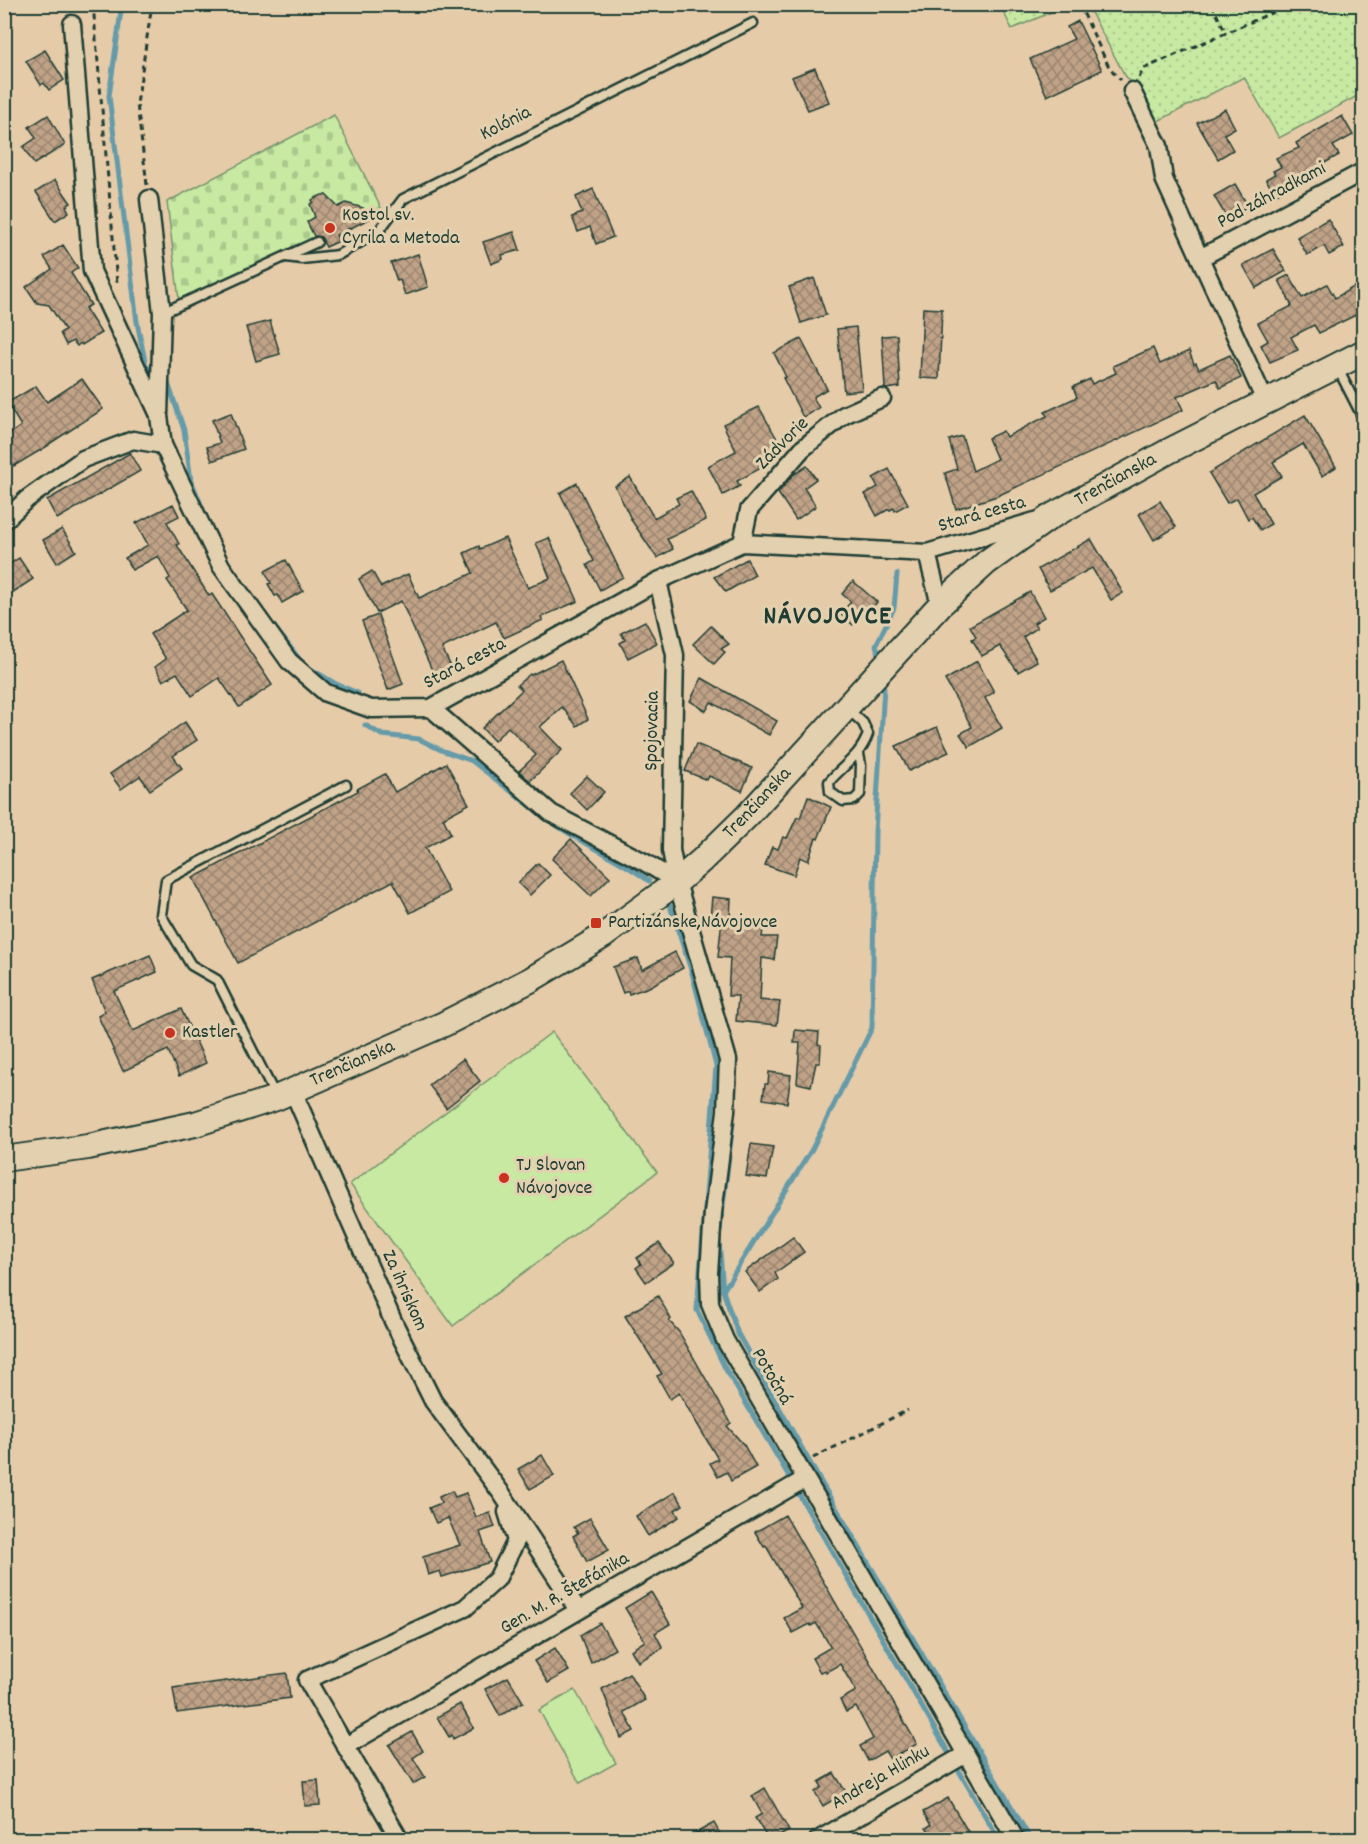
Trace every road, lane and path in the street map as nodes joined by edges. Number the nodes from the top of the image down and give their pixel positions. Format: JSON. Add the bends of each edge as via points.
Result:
{"nodes":[{"id":1,"x":93,"y":4,"type":"edge"},
{"id":2,"x":152,"y":4,"type":"edge"},
{"id":3,"x":1079,"y":4,"type":"edge"},
{"id":4,"x":1212,"y":4,"type":"edge"},
{"id":5,"x":1292,"y":4,"type":"edge"},
{"id":6,"x":753,"y":23,"type":"dead end"},
{"id":7,"x":72,"y":24,"type":"dead end"},
{"id":8,"x":1226,"y":33,"type":"junction"},
{"id":9,"x":1132,"y":91,"type":"junction"},
{"id":10,"x":1364,"y":171,"type":"edge"},
{"id":11,"x":149,"y":199,"type":"joint"},
{"id":12,"x":317,"y":243,"type":"dead end"},
{"id":13,"x":286,"y":257,"type":"junction"},
{"id":14,"x":1200,"y":258,"type":"junction"},
{"id":15,"x":118,"y":289,"type":"dead end"},
{"id":16,"x":162,"y":313,"type":"junction"},
{"id":17,"x":1364,"y":352,"type":"edge"},
{"id":18,"x":1336,"y":366,"type":"junction"},
{"id":19,"x":882,"y":398,"type":"dead end"},
{"id":20,"x":1266,"y":403,"type":"junction"},
{"id":21,"x":159,"y":416,"type":"junction"},
{"id":22,"x":1364,"y":420,"type":"edge"},
{"id":23,"x":163,"y":445,"type":"junction"},
{"id":24,"x":1050,"y":517,"type":"junction"},
{"id":25,"x":4,"y":521,"type":"edge"},
{"id":26,"x":742,"y":543,"type":"junction"},
{"id":27,"x":927,"y":554,"type":"junction"},
{"id":28,"x":658,"y":581,"type":"junction"},
{"id":29,"x":940,"y":605,"type":"junction"},
{"id":30,"x":431,"y":708,"type":"junction"},
{"id":31,"x":846,"y":708,"type":"junction"},
{"id":32,"x":859,"y":754,"type":"junction"},
{"id":33,"x":346,"y":785,"type":"dead end"},
{"id":34,"x":677,"y":882,"type":"junction"},
{"id":35,"x":285,"y":1095,"type":"junction"},
{"id":36,"x":4,"y":1159,"type":"edge"},
{"id":37,"x":908,"y":1410,"type":"dead end"},
{"id":38,"x":819,"y":1456,"type":"dead end"},
{"id":39,"x":805,"y":1479,"type":"junction"},
{"id":40,"x":502,"y":1494,"type":"junction"},
{"id":41,"x":578,"y":1610,"type":"junction"},
{"id":42,"x":346,"y":1746,"type":"junction"},
{"id":43,"x":966,"y":1754,"type":"junction"},
{"id":44,"x":400,"y":1839,"type":"edge"},
{"id":45,"x":818,"y":1839,"type":"edge"},
{"id":46,"x":1016,"y":1839,"type":"edge"}],
"edges":[{"from":1,"to":15,"type":"path"},
{"from":2,"to":11,"type":"path","via":[[137,104]]},
{"from":3,"to":9,"type":"path","via":[[1109,68]]},
{"from":4,"to":8,"type":"path"},
{"from":5,"to":8,"type":"path"},
{"from":6,"to":13,"type":"lane","name":"Kolónia","via":[[403,199],[378,232],[338,255],[302,260]]},
{"from":7,"to":21,"type":"street","via":[[92,272]]},
{"from":8,"to":9,"type":"path","via":[[1143,69]]},
{"from":9,"to":14,"type":"street","via":[[1159,146],[1164,179]]},
{"from":10,"to":14,"type":"street","name":"Pod záhradkami"},
{"from":11,"to":16,"type":"street"},
{"from":12,"to":13,"type":"lane","name":"Kolónia"},
{"from":13,"to":16,"type":"lane","name":"Kolónia"},
{"from":14,"to":20,"type":"street"},
{"from":16,"to":21,"type":"street"},
{"from":17,"to":18,"type":"main road","name":"Trenčianska"},
{"from":18,"to":20,"type":"main road","name":"Trenčianska"},
{"from":18,"to":22,"type":"lane"},
{"from":19,"to":26,"type":"street","name":"Zádvorie","via":[[844,415],[802,449],[749,510]]},
{"from":20,"to":24,"type":"main road","name":"Trenčianska"},
{"from":21,"to":23,"type":"street","name":"Stará cesta"},
{"from":23,"to":25,"type":"street","via":[[133,440],[83,459],[27,499]]},
{"from":23,"to":30,"type":"street","name":"Stará cesta","via":[[221,566],[289,661],[326,693],[371,709]]},
{"from":24,"to":27,"type":"street","name":"Stará cesta"},
{"from":24,"to":29,"type":"main road","name":"Trenčianska","via":[[987,562]]},
{"from":26,"to":27,"type":"street","name":"Stará cesta"},
{"from":26,"to":28,"type":"street","name":"Stará cesta"},
{"from":27,"to":29,"type":"street","name":"Stará cesta"},
{"from":28,"to":30,"type":"street","name":"Stará cesta"},
{"from":28,"to":34,"type":"street","name":"Spojovacia","via":[[675,655],[670,850]]},
{"from":29,"to":31,"type":"main road","name":"Trenčianska"},
{"from":30,"to":34,"type":"street","via":[[551,813]]},
{"from":31,"to":32,"type":"lane","via":[[863,723],[868,734]]},
{"from":31,"to":34,"type":"main road","name":"Trenčianska","via":[[747,816]]},
{"from":32,"to":32,"type":"lane","via":[[829,782],[830,792],[843,801],[854,800],[860,794]]},
{"from":33,"to":35,"type":"lane","via":[[166,880],[161,915],[190,965],[218,980]]},
{"from":34,"to":35,"type":"main road","name":"Trenčianska","via":[[603,936],[530,980],[444,1024]]},
{"from":34,"to":39,"type":"street","name":"Potočná","via":[[728,1060],[726,1112],[713,1213],[710,1304],[725,1340]]},
{"from":35,"to":36,"type":"main road","name":"Trenčianska","via":[[195,1124],[88,1147]]},
{"from":35,"to":40,"type":"street","name":"Za ihriskom","via":[[433,1401]]},
{"from":37,"to":38,"type":"path"},
{"from":39,"to":41,"type":"street","name":"Gen. M. R. Štefánika"},
{"from":39,"to":43,"type":"street","name":"Potočná"},
{"from":40,"to":41,"type":"street","name":"Za ihriskom"},
{"from":40,"to":42,"type":"street","via":[[516,1541],[497,1579],[465,1608],[308,1680]]},
{"from":41,"to":42,"type":"street","name":"Gen. M. R. Štefánika"},
{"from":42,"to":44,"type":"street"},
{"from":43,"to":45,"type":"street","name":"Andreja Hlinku"},
{"from":43,"to":46,"type":"street","name":"Potočná"}]}
